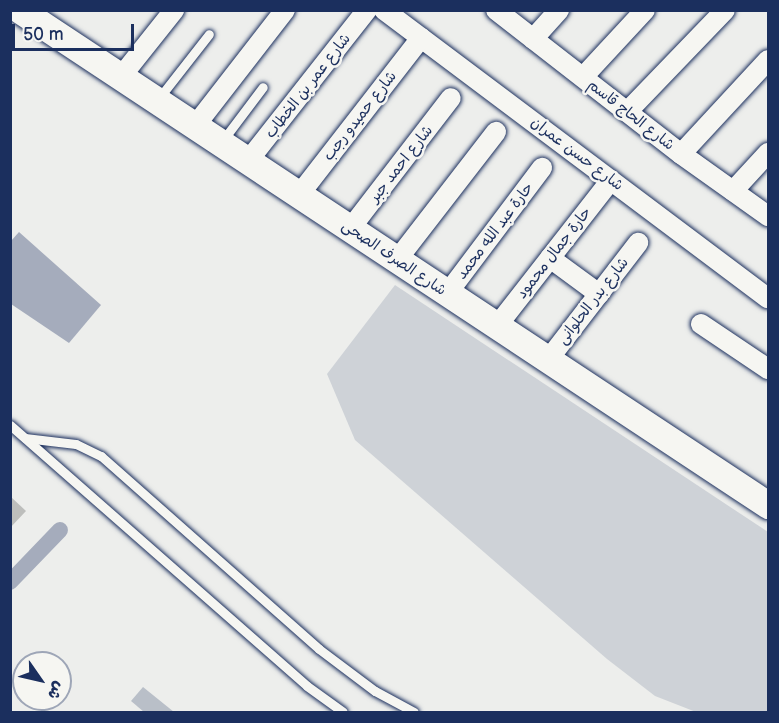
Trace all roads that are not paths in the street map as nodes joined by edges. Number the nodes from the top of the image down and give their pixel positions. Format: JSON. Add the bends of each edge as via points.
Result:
{"nodes":[{"id":1,"x":20,"y":10,"type":"edge"},
{"id":2,"x":174,"y":10,"type":"edge"},
{"id":3,"x":285,"y":10,"type":"edge"},
{"id":4,"x":368,"y":10,"type":"edge"},
{"id":5,"x":384,"y":10,"type":"edge"},
{"id":6,"x":496,"y":10,"type":"edge"},
{"id":7,"x":559,"y":10,"type":"edge"},
{"id":8,"x":645,"y":10,"type":"edge"},
{"id":9,"x":725,"y":10,"type":"edge"},
{"id":10,"x":209,"y":34,"type":"dead end"},
{"id":11,"x":421,"y":38,"type":"junction"},
{"id":12,"x":532,"y":39,"type":"junction"},
{"id":13,"x":768,"y":60,"type":"edge"},
{"id":14,"x":583,"y":77,"type":"junction"},
{"id":15,"x":120,"y":78,"type":"junction"},
{"id":16,"x":263,"y":87,"type":"dead end"},
{"id":17,"x":451,"y":98,"type":"dead end"},
{"id":18,"x":157,"y":102,"type":"junction"},
{"id":19,"x":627,"y":112,"type":"junction"},
{"id":20,"x":195,"y":126,"type":"junction"},
{"id":21,"x":496,"y":132,"type":"dead end"},
{"id":22,"x":221,"y":143,"type":"junction"},
{"id":23,"x":768,"y":153,"type":"edge"},
{"id":24,"x":681,"y":154,"type":"junction"},
{"id":25,"x":248,"y":161,"type":"junction"},
{"id":26,"x":542,"y":168,"type":"dead end"},
{"id":27,"x":611,"y":180,"type":"junction"},
{"id":28,"x":733,"y":191,"type":"junction"},
{"id":29,"x":299,"y":195,"type":"junction"},
{"id":30,"x":768,"y":216,"type":"edge"},
{"id":31,"x":351,"y":229,"type":"junction"},
{"id":32,"x":638,"y":243,"type":"dead end"},
{"id":33,"x":550,"y":258,"type":"junction"},
{"id":34,"x":397,"y":260,"type":"junction"},
{"id":35,"x":447,"y":294,"type":"junction"},
{"id":36,"x":599,"y":294,"type":"junction"},
{"id":37,"x":768,"y":298,"type":"edge"},
{"id":38,"x":701,"y":324,"type":"dead end"},
{"id":39,"x":496,"y":326,"type":"junction"},
{"id":40,"x":548,"y":360,"type":"junction"},
{"id":41,"x":768,"y":369,"type":"edge"},
{"id":42,"x":10,"y":425,"type":"edge"},
{"id":43,"x":25,"y":438,"type":"junction"},
{"id":44,"x":768,"y":506,"type":"edge"},
{"id":45,"x":343,"y":712,"type":"edge"},
{"id":46,"x":414,"y":712,"type":"edge"}],
"edges":[{"from":1,"to":15,"type":"street","name":"شارع الصرف الصحى"},
{"from":2,"to":15,"type":"street"},
{"from":3,"to":20,"type":"street"},
{"from":4,"to":25,"type":"street","name":"شارع عمر بن الخطاب"},
{"from":5,"to":11,"type":"street","name":"شارع حسن عمران"},
{"from":6,"to":12,"type":"street","name":"شارع الحاج قاسم"},
{"from":7,"to":12,"type":"street"},
{"from":8,"to":14,"type":"street"},
{"from":9,"to":19,"type":"street"},
{"from":10,"to":18,"type":"lane"},
{"from":11,"to":27,"type":"street","name":"شارع حسن عمران"},
{"from":11,"to":29,"type":"street","name":"شارع حميدو رجب"},
{"from":12,"to":14,"type":"street","name":"شارع الحاج قاسم"},
{"from":13,"to":24,"type":"street"},
{"from":14,"to":19,"type":"street","name":"شارع الحاج قاسم"},
{"from":15,"to":18,"type":"street","name":"شارع الصرف الصحى"},
{"from":16,"to":22,"type":"lane"},
{"from":17,"to":31,"type":"street","name":"شارع احمد جبر"},
{"from":18,"to":20,"type":"street","name":"شارع الصرف الصحى"},
{"from":19,"to":24,"type":"street","name":"شارع الحاج قاسم"},
{"from":20,"to":22,"type":"street","name":"شارع الصرف الصحى"},
{"from":21,"to":34,"type":"street"},
{"from":22,"to":25,"type":"street","name":"شارع الصرف الصحى"},
{"from":23,"to":28,"type":"street"},
{"from":24,"to":28,"type":"street","name":"شارع الحاج قاسم"},
{"from":25,"to":29,"type":"street","name":"شارع الصرف الصحى"},
{"from":26,"to":35,"type":"street","name":"حارة عبد الله محمد"},
{"from":27,"to":33,"type":"street","name":"حارة جمال محمود"},
{"from":27,"to":37,"type":"street","name":"شارع حسن عمران"},
{"from":28,"to":30,"type":"street","name":"شارع الحاج قاسم"},
{"from":29,"to":31,"type":"street","name":"شارع الصرف الصحى"},
{"from":31,"to":34,"type":"street","name":"شارع الصرف الصحى"},
{"from":32,"to":36,"type":"street","name":"شارع بدر الحلوانى"},
{"from":33,"to":36,"type":"street"},
{"from":33,"to":39,"type":"street","name":"حارة جمال محمود"},
{"from":34,"to":35,"type":"street","name":"شارع الصرف الصحى"},
{"from":35,"to":39,"type":"street","name":"شارع الصرف الصحى"},
{"from":36,"to":40,"type":"street","name":"شارع بدر الحلوانى"},
{"from":38,"to":41,"type":"street"},
{"from":39,"to":40,"type":"street","name":"شارع الصرف الصحى"},
{"from":40,"to":44,"type":"street","name":"شارع الصرف الصحى"},
{"from":42,"to":43,"type":"lane"},
{"from":43,"to":45,"type":"lane","via":[[307,686]]},
{"from":43,"to":46,"type":"lane","via":[[76,444],[101,456],[319,649],[375,691]]}]}
